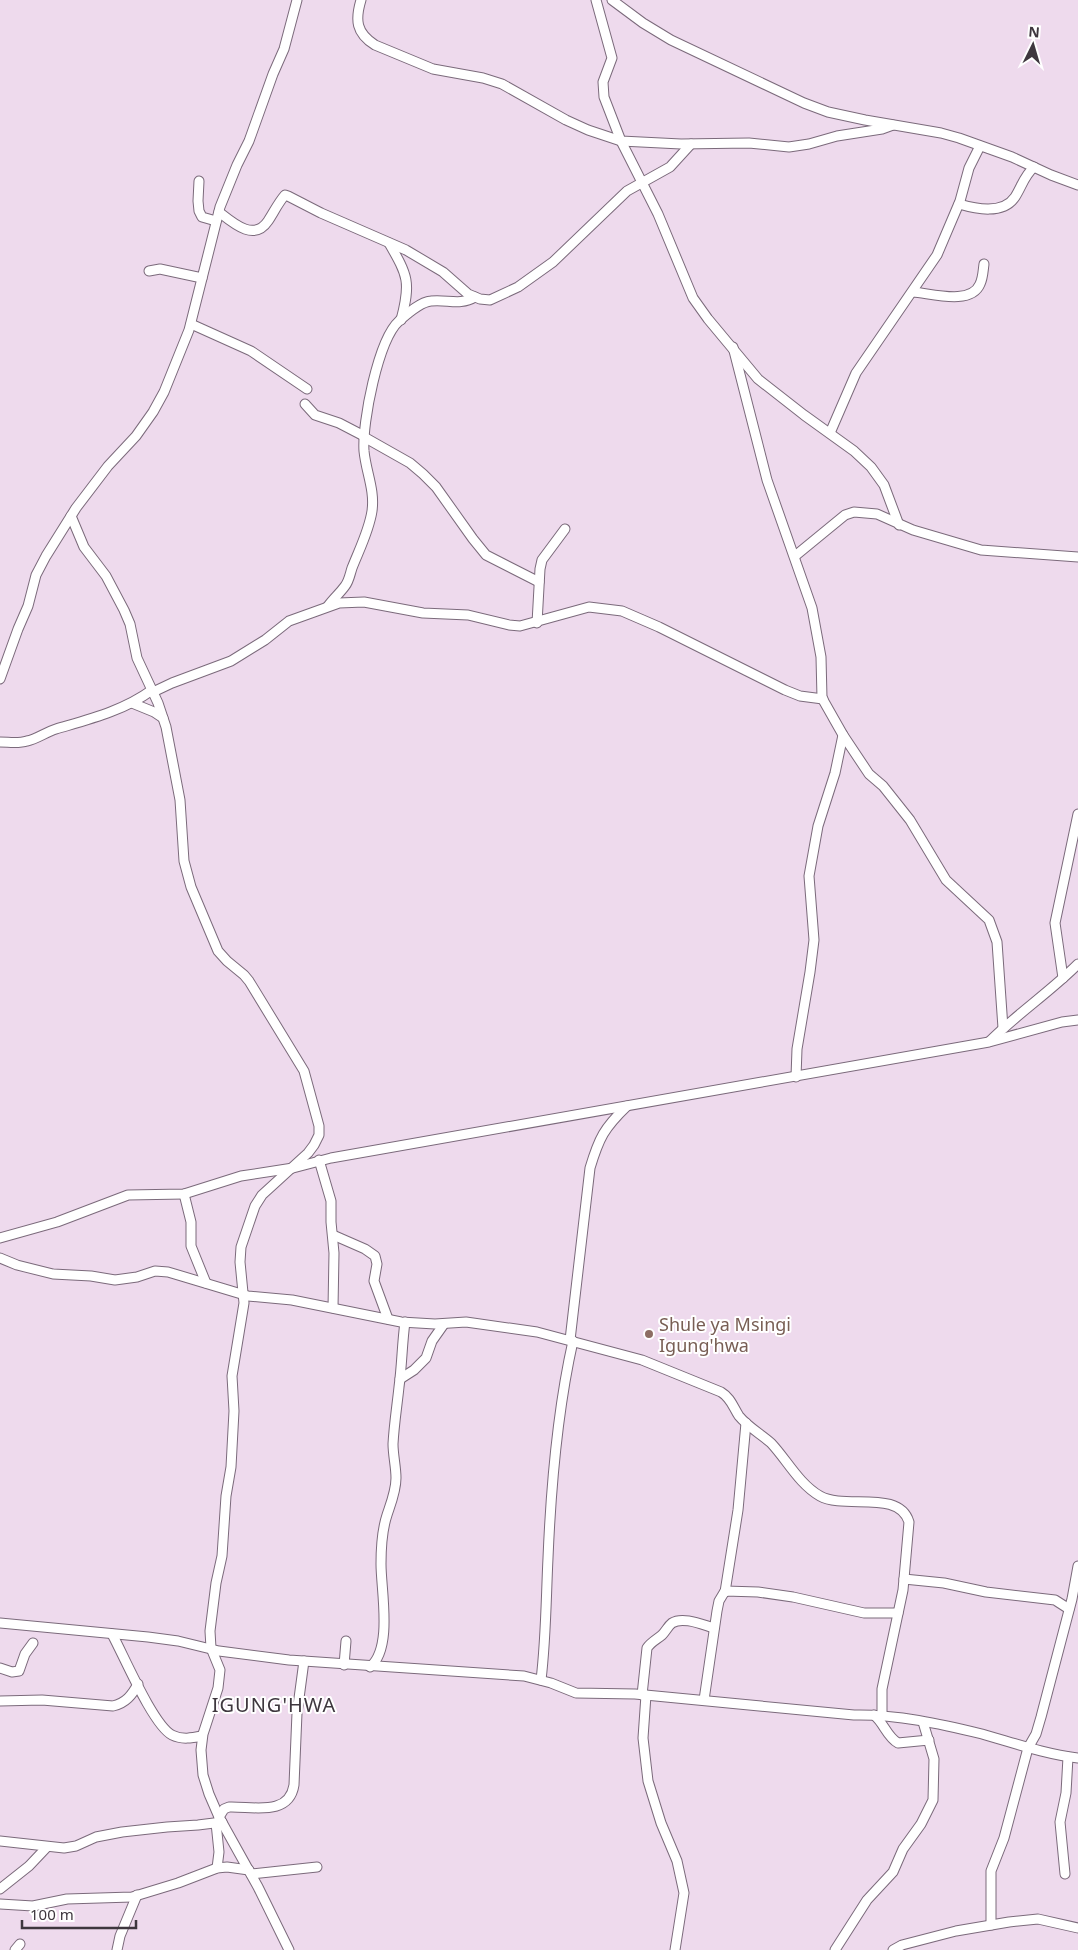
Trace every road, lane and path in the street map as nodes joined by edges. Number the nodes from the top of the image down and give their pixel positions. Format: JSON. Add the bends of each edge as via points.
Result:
{"nodes":[{"id":1,"x":297,"y":0,"type":"edge"},
{"id":2,"x":361,"y":0,"type":"edge"},
{"id":3,"x":596,"y":0,"type":"edge"},
{"id":4,"x":612,"y":0,"type":"edge"},
{"id":5,"x":893,"y":125,"type":"junction"},
{"id":6,"x":620,"y":141,"type":"junction"},
{"id":7,"x":692,"y":144,"type":"junction"},
{"id":8,"x":980,"y":146,"type":"junction"},
{"id":9,"x":1034,"y":167,"type":"junction"},
{"id":10,"x":199,"y":181,"type":"dead end"},
{"id":11,"x":641,"y":183,"type":"junction"},
{"id":12,"x":1078,"y":185,"type":"edge"},
{"id":13,"x":959,"y":204,"type":"junction"},
{"id":14,"x":218,"y":216,"type":"junction"},
{"id":15,"x":389,"y":243,"type":"junction"},
{"id":16,"x":984,"y":264,"type":"dead end"},
{"id":17,"x":149,"y":270,"type":"dead end"},
{"id":18,"x":202,"y":278,"type":"junction"},
{"id":19,"x":913,"y":292,"type":"junction"},
{"id":20,"x":475,"y":297,"type":"junction"},
{"id":21,"x":401,"y":320,"type":"junction"},
{"id":22,"x":191,"y":324,"type":"junction"},
{"id":23,"x":732,"y":347,"type":"junction"},
{"id":24,"x":307,"y":389,"type":"dead end"},
{"id":25,"x":305,"y":404,"type":"dead end"},
{"id":26,"x":830,"y":433,"type":"junction"},
{"id":27,"x":364,"y":437,"type":"junction"},
{"id":28,"x":71,"y":516,"type":"junction"},
{"id":29,"x":899,"y":525,"type":"junction"},
{"id":30,"x":565,"y":530,"type":"dead end"},
{"id":31,"x":794,"y":556,"type":"junction"},
{"id":32,"x":1078,"y":557,"type":"edge"},
{"id":33,"x":539,"y":582,"type":"junction"},
{"id":34,"x":327,"y":606,"type":"junction"},
{"id":35,"x":537,"y":622,"type":"junction"},
{"id":36,"x":0,"y":679,"type":"edge"},
{"id":37,"x":153,"y":691,"type":"junction"},
{"id":38,"x":823,"y":699,"type":"junction"},
{"id":39,"x":132,"y":703,"type":"junction"},
{"id":40,"x":163,"y":718,"type":"junction"},
{"id":41,"x":843,"y":735,"type":"junction"},
{"id":42,"x":0,"y":742,"type":"edge"},
{"id":43,"x":1078,"y":814,"type":"edge"},
{"id":44,"x":1078,"y":964,"type":"edge"},
{"id":45,"x":1063,"y":978,"type":"junction"},
{"id":46,"x":1078,"y":1020,"type":"edge"},
{"id":47,"x":1004,"y":1028,"type":"junction"},
{"id":48,"x":989,"y":1042,"type":"junction"},
{"id":49,"x":796,"y":1077,"type":"junction"},
{"id":50,"x":627,"y":1106,"type":"junction"},
{"id":51,"x":319,"y":1160,"type":"junction"},
{"id":52,"x":293,"y":1168,"type":"junction"},
{"id":53,"x":184,"y":1194,"type":"junction"},
{"id":54,"x":333,"y":1235,"type":"junction"},
{"id":55,"x":0,"y":1238,"type":"edge"},
{"id":56,"x":0,"y":1258,"type":"edge"},
{"id":57,"x":206,"y":1283,"type":"junction"},
{"id":58,"x":244,"y":1294,"type":"junction"},
{"id":59,"x":333,"y":1308,"type":"junction"},
{"id":60,"x":388,"y":1319,"type":"junction"},
{"id":61,"x":405,"y":1322,"type":"junction"},
{"id":62,"x":444,"y":1324,"type":"junction"},
{"id":63,"x":572,"y":1340,"type":"junction"},
{"id":64,"x":400,"y":1379,"type":"junction"},
{"id":65,"x":746,"y":1424,"type":"junction"},
{"id":66,"x":1078,"y":1566,"type":"edge"},
{"id":67,"x":904,"y":1579,"type":"junction"},
{"id":68,"x":724,"y":1592,"type":"junction"},
{"id":69,"x":1069,"y":1609,"type":"junction"},
{"id":70,"x":898,"y":1613,"type":"junction"},
{"id":71,"x":0,"y":1623,"type":"edge"},
{"id":72,"x":714,"y":1628,"type":"junction"},
{"id":73,"x":112,"y":1634,"type":"junction"},
{"id":74,"x":346,"y":1641,"type":"dead end"},
{"id":75,"x":33,"y":1643,"type":"dead end"},
{"id":76,"x":211,"y":1648,"type":"junction"},
{"id":77,"x":304,"y":1661,"type":"junction"},
{"id":78,"x":344,"y":1665,"type":"junction"},
{"id":79,"x":370,"y":1667,"type":"junction"},
{"id":80,"x":0,"y":1668,"type":"edge"},
{"id":81,"x":541,"y":1680,"type":"junction"},
{"id":82,"x":138,"y":1684,"type":"junction"},
{"id":83,"x":644,"y":1695,"type":"junction"},
{"id":84,"x":704,"y":1700,"type":"junction"},
{"id":85,"x":0,"y":1701,"type":"edge"},
{"id":86,"x":878,"y":1715,"type":"junction"},
{"id":87,"x":923,"y":1722,"type":"junction"},
{"id":88,"x":202,"y":1736,"type":"junction"},
{"id":89,"x":929,"y":1740,"type":"junction"},
{"id":90,"x":1028,"y":1748,"type":"junction"},
{"id":91,"x":1073,"y":1758,"type":"edge"},
{"id":92,"x":219,"y":1820,"type":"junction"},
{"id":93,"x":0,"y":1841,"type":"edge"},
{"id":94,"x":47,"y":1847,"type":"junction"},
{"id":95,"x":317,"y":1867,"type":"dead end"},
{"id":96,"x":217,"y":1868,"type":"junction"},
{"id":97,"x":250,"y":1872,"type":"junction"},
{"id":98,"x":1065,"y":1874,"type":"dead end"},
{"id":99,"x":0,"y":1888,"type":"edge"},
{"id":100,"x":137,"y":1895,"type":"junction"},
{"id":101,"x":0,"y":1904,"type":"edge"},
{"id":102,"x":991,"y":1924,"type":"junction"},
{"id":103,"x":1078,"y":1928,"type":"edge"},
{"id":104,"x":117,"y":1950,"type":"edge"},
{"id":105,"x":290,"y":1950,"type":"edge"},
{"id":106,"x":675,"y":1950,"type":"edge"},
{"id":107,"x":835,"y":1950,"type":"edge"},
{"id":108,"x":892,"y":1950,"type":"edge"}],
"edges":[{"from":1,"to":14,"type":"street","via":[[284,49]]},
{"from":2,"to":6,"type":"street","via":[[360,32],[375,45],[433,69],[502,84],[566,120]]},
{"from":3,"to":6,"type":"street","via":[[612,58],[603,82],[604,98]]},
{"from":4,"to":5,"type":"street","via":[[671,40],[804,103],[828,112]]},
{"from":5,"to":7,"type":"street","via":[[789,147],[749,143]]},
{"from":5,"to":8,"type":"street","via":[[940,133]]},
{"from":6,"to":7,"type":"street"},
{"from":6,"to":11,"type":"street"},
{"from":7,"to":11,"type":"street","via":[[670,167]]},
{"from":8,"to":9,"type":"street"},
{"from":8,"to":13,"type":"street"},
{"from":9,"to":12,"type":"street"},
{"from":9,"to":13,"type":"street","via":[[1014,198],[1004,206],[984,209]]},
{"from":10,"to":14,"type":"street","via":[[199,211],[202,216]]},
{"from":11,"to":20,"type":"street","via":[[627,191],[553,262],[528,280],[490,300]]},
{"from":11,"to":23,"type":"street","via":[[658,214],[693,298]]},
{"from":13,"to":19,"type":"street","via":[[937,255]]},
{"from":14,"to":15,"type":"street","via":[[254,231],[265,226],[287,195]]},
{"from":14,"to":18,"type":"street"},
{"from":15,"to":20,"type":"street","via":[[443,272]]},
{"from":15,"to":21,"type":"street","via":[[407,281]]},
{"from":16,"to":19,"type":"street","via":[[980,286],[970,294],[943,297]]},
{"from":17,"to":18,"type":"street","via":[[160,269]]},
{"from":18,"to":22,"type":"street"},
{"from":19,"to":26,"type":"street","via":[[856,373]]},
{"from":20,"to":21,"type":"street","via":[[458,303],[429,301]]},
{"from":21,"to":27,"type":"street","via":[[386,340],[372,384]]},
{"from":22,"to":24,"type":"street","via":[[251,351]]},
{"from":22,"to":28,"type":"street","via":[[153,412]]},
{"from":23,"to":26,"type":"street","via":[[758,379]]},
{"from":23,"to":31,"type":"street","via":[[767,480]]},
{"from":25,"to":27,"type":"street","via":[[315,415],[339,423]]},
{"from":26,"to":29,"type":"street","via":[[871,467],[884,485]]},
{"from":27,"to":33,"type":"street","via":[[423,474],[486,555]]},
{"from":27,"to":34,"type":"street","via":[[373,497],[372,512],[346,586]]},
{"from":28,"to":36,"type":"street","via":[[36,575],[28,606]]},
{"from":28,"to":37,"type":"street","via":[[84,547],[106,576],[124,610],[137,658]]},
{"from":29,"to":31,"type":"street","via":[[877,514],[854,512],[827,528]]},
{"from":29,"to":32,"type":"street","via":[[981,550]]},
{"from":30,"to":33,"type":"street","via":[[542,560]]},
{"from":31,"to":38,"type":"street","via":[[812,608],[821,657]]},
{"from":33,"to":35,"type":"street"},
{"from":34,"to":35,"type":"street","via":[[364,602],[423,613],[468,615],[509,625]]},
{"from":34,"to":37,"type":"street","via":[[289,621],[230,661]]},
{"from":35,"to":38,"type":"street","via":[[589,607],[622,611],[785,690]]},
{"from":37,"to":39,"type":"street"},
{"from":37,"to":40,"type":"street"},
{"from":38,"to":41,"type":"street"},
{"from":39,"to":40,"type":"street"},
{"from":39,"to":42,"type":"street","via":[[48,731],[29,741]]},
{"from":40,"to":52,"type":"street","via":[[180,795],[182,846],[192,887],[218,951],[249,981],[294,1053],[308,1084],[319,1135]]},
{"from":41,"to":47,"type":"street","via":[[869,774],[910,820],[946,880],[989,920],[997,942]]},
{"from":41,"to":49,"type":"street","via":[[818,826],[809,876],[814,940],[797,1049]]},
{"from":43,"to":45,"type":"street","via":[[1055,923]]},
{"from":44,"to":45,"type":"street"},
{"from":45,"to":47,"type":"street"},
{"from":46,"to":48,"type":"street"},
{"from":47,"to":48,"type":"street"},
{"from":48,"to":49,"type":"street"},
{"from":49,"to":50,"type":"street"},
{"from":50,"to":51,"type":"street"},
{"from":50,"to":63,"type":"street","via":[[604,1129],[590,1168]]},
{"from":51,"to":52,"type":"street"},
{"from":51,"to":54,"type":"street","via":[[330,1197]]},
{"from":52,"to":53,"type":"street","via":[[241,1176]]},
{"from":52,"to":58,"type":"street","via":[[262,1196],[248,1221],[240,1262]]},
{"from":53,"to":55,"type":"street","via":[[128,1195],[57,1222]]},
{"from":53,"to":57,"type":"street","via":[[191,1222],[191,1246]]},
{"from":54,"to":59,"type":"street"},
{"from":54,"to":60,"type":"street","via":[[375,1256],[374,1280]]},
{"from":56,"to":57,"type":"street","via":[[53,1274],[114,1280],[160,1271]]},
{"from":57,"to":58,"type":"street"},
{"from":58,"to":59,"type":"street"},
{"from":58,"to":76,"type":"street","via":[[232,1369],[231,1467],[210,1631]]},
{"from":59,"to":60,"type":"street"},
{"from":60,"to":61,"type":"street"},
{"from":61,"to":62,"type":"street"},
{"from":61,"to":64,"type":"street"},
{"from":62,"to":63,"type":"street","via":[[477,1323]]},
{"from":62,"to":64,"type":"street","via":[[426,1358]]},
{"from":63,"to":65,"type":"street","via":[[642,1360],[721,1392]]},
{"from":63,"to":81,"type":"street","via":[[558,1425]]},
{"from":64,"to":79,"type":"street","via":[[393,1444],[396,1478],[382,1548],[382,1635],[378,1657]]},
{"from":65,"to":67,"type":"street","via":[[770,1443],[820,1496],[839,1501],[890,1504],[905,1512],[909,1522]]},
{"from":65,"to":68,"type":"street","via":[[738,1510]]},
{"from":66,"to":69,"type":"street"},
{"from":67,"to":69,"type":"street","via":[[1056,1600]]},
{"from":67,"to":70,"type":"street"},
{"from":68,"to":70,"type":"street","via":[[793,1596],[864,1613]]},
{"from":68,"to":72,"type":"street"},
{"from":69,"to":90,"type":"street","via":[[1036,1734]]},
{"from":70,"to":86,"type":"street"},
{"from":71,"to":73,"type":"street"},
{"from":72,"to":83,"type":"street","via":[[683,1621],[670,1624],[647,1648]]},
{"from":72,"to":84,"type":"street"},
{"from":73,"to":76,"type":"street"},
{"from":73,"to":82,"type":"street"},
{"from":74,"to":78,"type":"street"},
{"from":75,"to":80,"type":"street","via":[[19,1672]]},
{"from":76,"to":77,"type":"street"},
{"from":76,"to":88,"type":"street","via":[[220,1670],[218,1688]]},
{"from":77,"to":78,"type":"street"},
{"from":77,"to":92,"type":"street","via":[[291,1795],[274,1808],[229,1807],[224,1809]]},
{"from":78,"to":79,"type":"street"},
{"from":79,"to":81,"type":"street","via":[[509,1674]]},
{"from":81,"to":83,"type":"street","via":[[576,1693]]},
{"from":82,"to":85,"type":"street","via":[[128,1699],[113,1706],[42,1700]]},
{"from":82,"to":88,"type":"street","via":[[154,1715],[170,1734],[179,1738]]},
{"from":83,"to":84,"type":"street"},
{"from":83,"to":106,"type":"street","via":[[643,1738],[648,1781],[684,1892]]},
{"from":84,"to":86,"type":"street"},
{"from":86,"to":87,"type":"street"},
{"from":86,"to":89,"type":"street","via":[[898,1743]]},
{"from":87,"to":89,"type":"street"},
{"from":87,"to":90,"type":"street"},
{"from":88,"to":92,"type":"street","via":[[203,1775]]},
{"from":89,"to":107,"type":"street","via":[[934,1759],[933,1800],[893,1872],[867,1900]]},
{"from":90,"to":91,"type":"street"},
{"from":90,"to":102,"type":"street","via":[[1010,1818],[991,1871]]},
{"from":91,"to":98,"type":"street","via":[[1060,1822]]},
{"from":92,"to":94,"type":"street","via":[[122,1832],[71,1848]]},
{"from":92,"to":96,"type":"street"},
{"from":92,"to":97,"type":"street"},
{"from":93,"to":94,"type":"street"},
{"from":94,"to":99,"type":"street"},
{"from":95,"to":97,"type":"street"},
{"from":96,"to":97,"type":"street"},
{"from":96,"to":100,"type":"street"},
{"from":97,"to":105,"type":"street"},
{"from":100,"to":101,"type":"street","via":[[67,1899],[33,1906]]},
{"from":100,"to":104,"type":"street"},
{"from":102,"to":103,"type":"street","via":[[1038,1919]]},
{"from":102,"to":108,"type":"street"}]}
